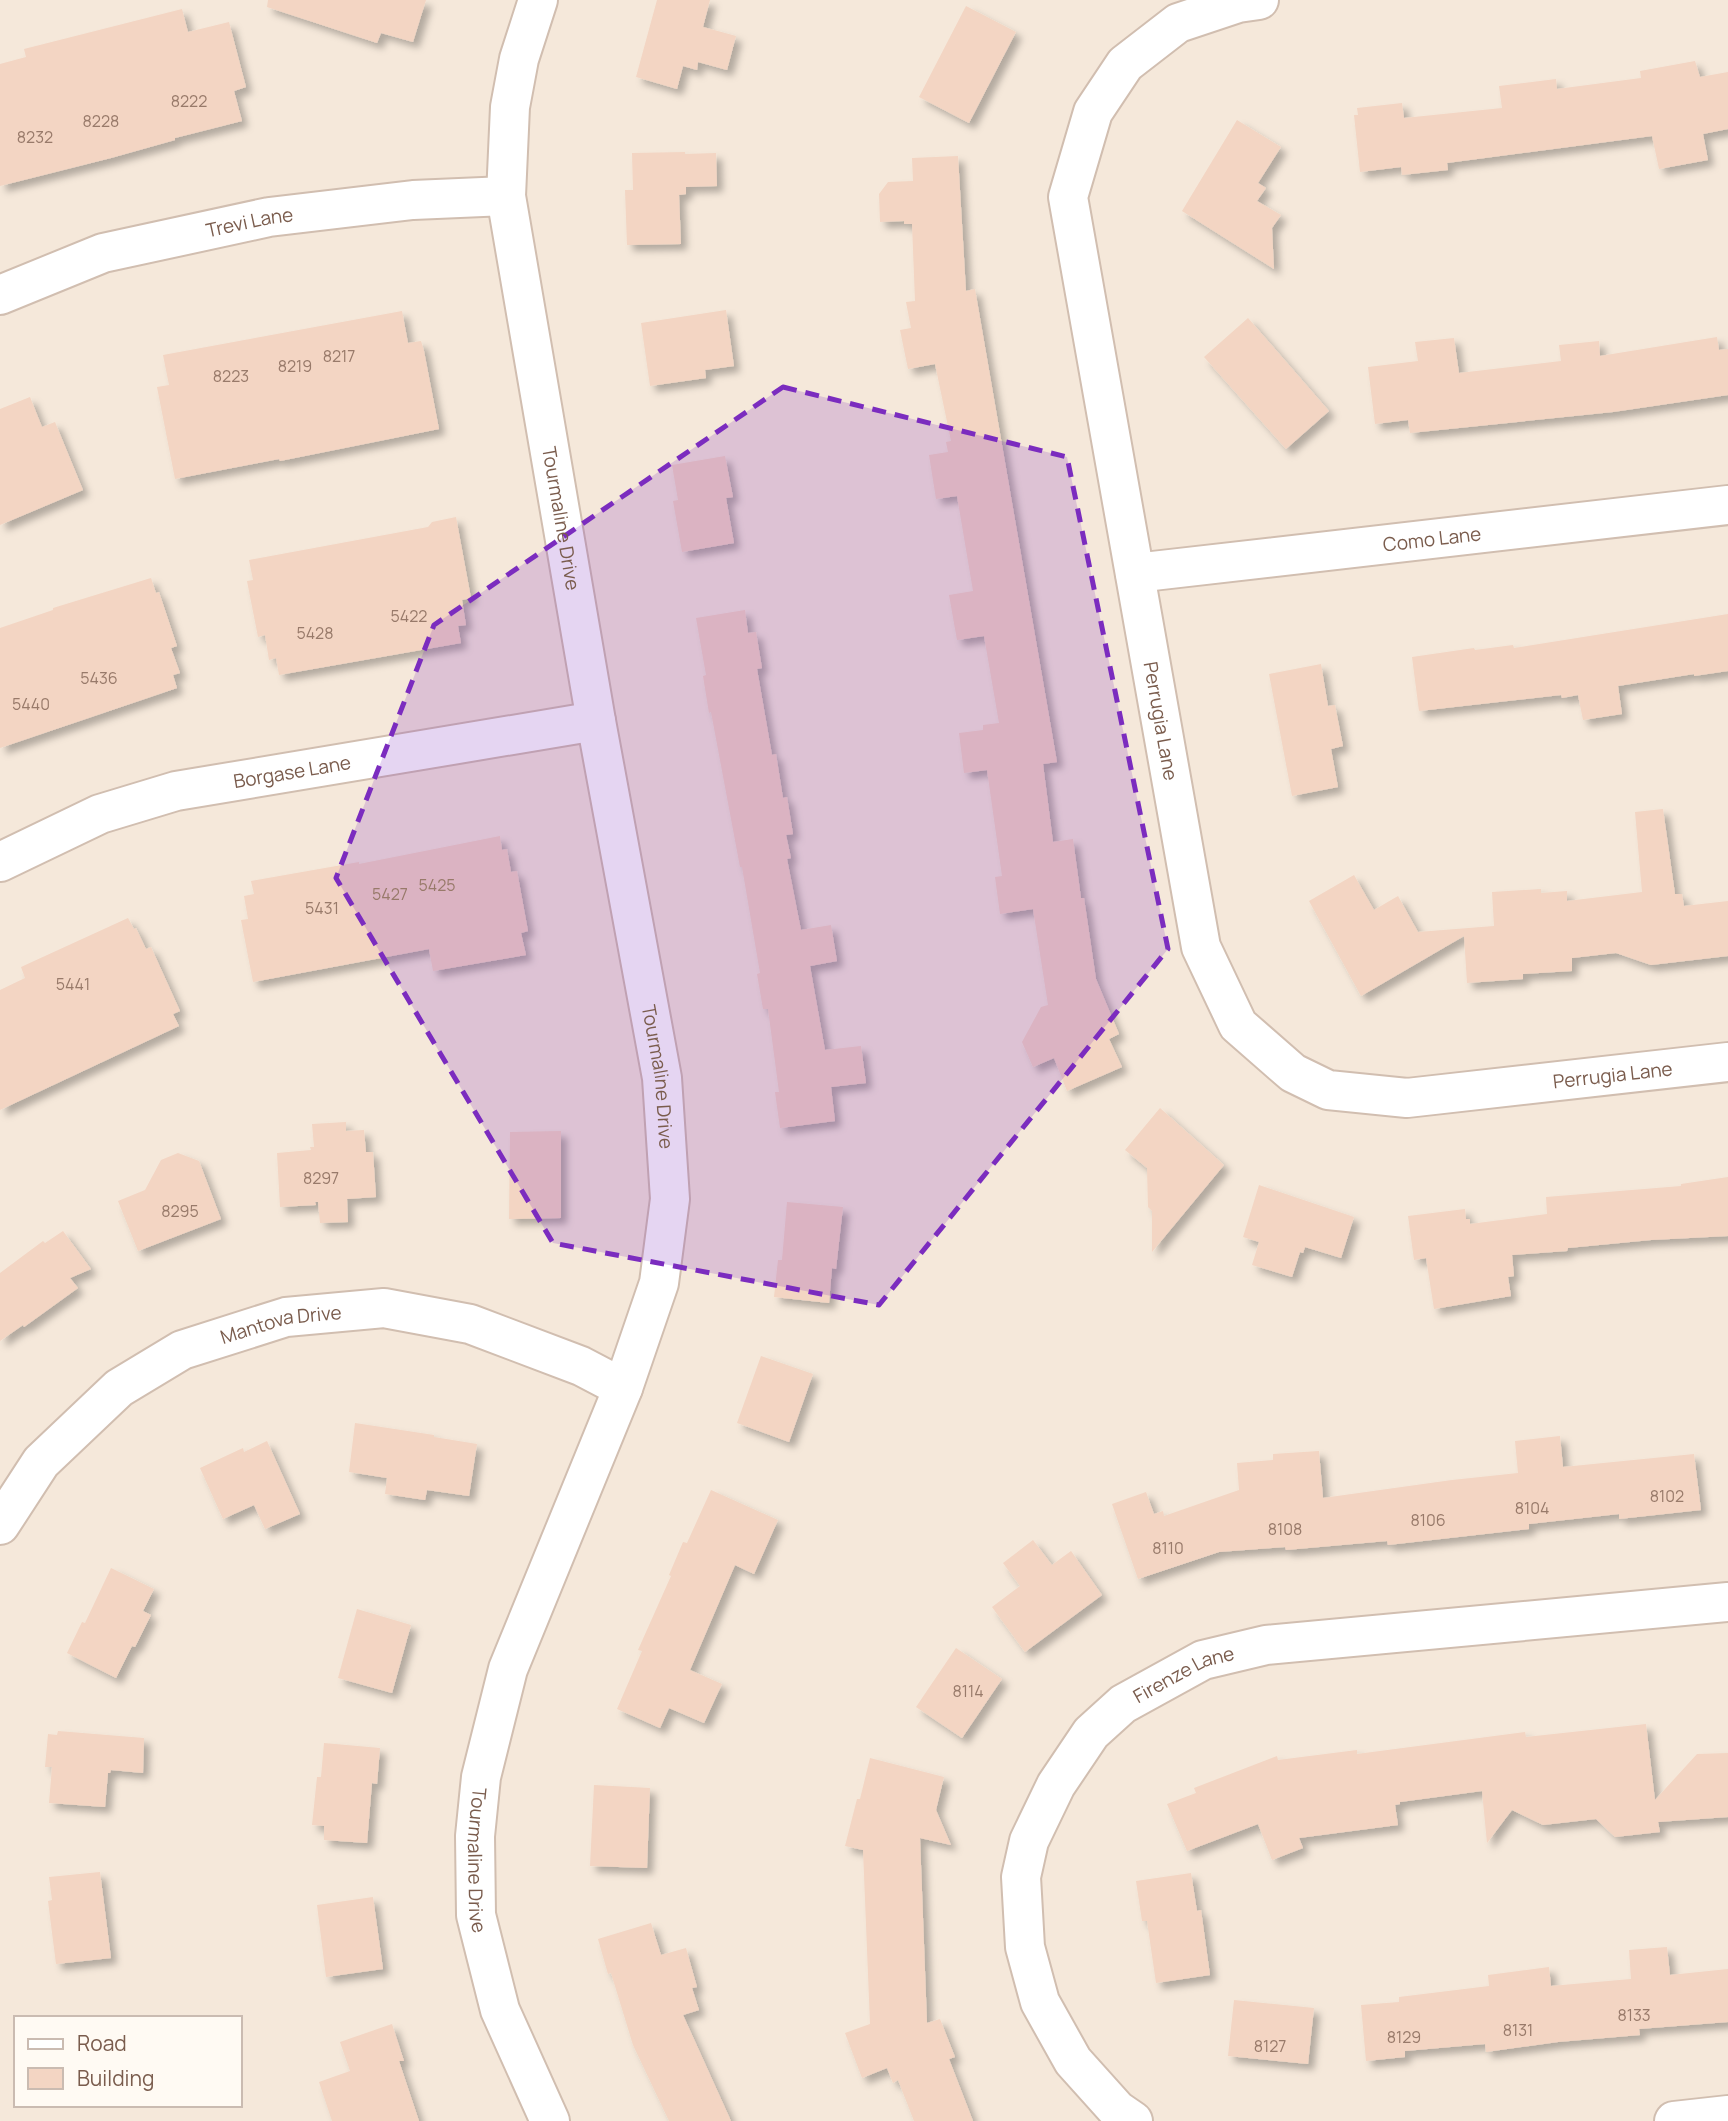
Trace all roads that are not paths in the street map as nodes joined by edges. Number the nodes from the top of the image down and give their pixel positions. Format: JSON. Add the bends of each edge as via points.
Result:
{"nodes":[{"id":1,"x":538,"y":0,"type":"edge"},
{"id":2,"x":1259,"y":0,"type":"edge"},
{"id":3,"x":506,"y":196,"type":"junction"},
{"id":4,"x":0,"y":295,"type":"edge"},
{"id":5,"x":1728,"y":505,"type":"edge"},
{"id":6,"x":1135,"y":573,"type":"junction"},
{"id":7,"x":596,"y":721,"type":"junction"},
{"id":8,"x":0,"y":862,"type":"edge"},
{"id":9,"x":1728,"y":1062,"type":"edge"},
{"id":10,"x":623,"y":1388,"type":"junction"},
{"id":11,"x":0,"y":1525,"type":"edge"},
{"id":12,"x":1728,"y":1602,"type":"edge"},
{"id":13,"x":1728,"y":2115,"type":"edge"},
{"id":14,"x":550,"y":2121,"type":"edge"},
{"id":15,"x":1133,"y":2121,"type":"edge"},
{"id":16,"x":1674,"y":2121,"type":"edge"}],
"edges":[{"from":1,"to":3,"type":"street","name":"Tourmaline Drive","via":[[510,107]]},
{"from":2,"to":6,"type":"street","name":"Perrugia Lane","via":[[1238,2],[1178,23],[1125,64],[1093,112],[1068,197]]},
{"from":3,"to":4,"type":"street","name":"Trevi Lane","via":[[413,200],[269,217],[103,253]]},
{"from":3,"to":7,"type":"street","name":"Tourmaline Drive"},
{"from":5,"to":6,"type":"street","name":"Como Lane"},
{"from":6,"to":9,"type":"street","name":"Perrugia Lane","via":[[1200,947],[1238,1025],[1293,1073],[1328,1090],[1407,1097]]},
{"from":7,"to":8,"type":"street","name":"Borgase Lane","via":[[176,791],[100,814]]},
{"from":7,"to":10,"type":"street","name":"Tourmaline Drive","via":[[662,1078],[670,1199],[659,1283]]},
{"from":10,"to":11,"type":"street","name":"Mantova Drive","via":[[581,1366],[470,1324],[384,1308],[286,1317],[182,1350],[118,1388],[41,1462]]},
{"from":10,"to":14,"type":"street","name":"Tourmaline Drive","via":[[508,1669],[481,1777],[475,1836],[476,1915],[500,2010]]},
{"from":12,"to":15,"type":"street","name":"Firenze Lane","via":[[1266,1645],[1203,1660],[1123,1704],[1091,1733],[1056,1785],[1029,1841],[1021,1877],[1025,1947],[1040,2002],[1073,2061],[1116,2110]]},
{"from":13,"to":16,"type":"street"}]}
